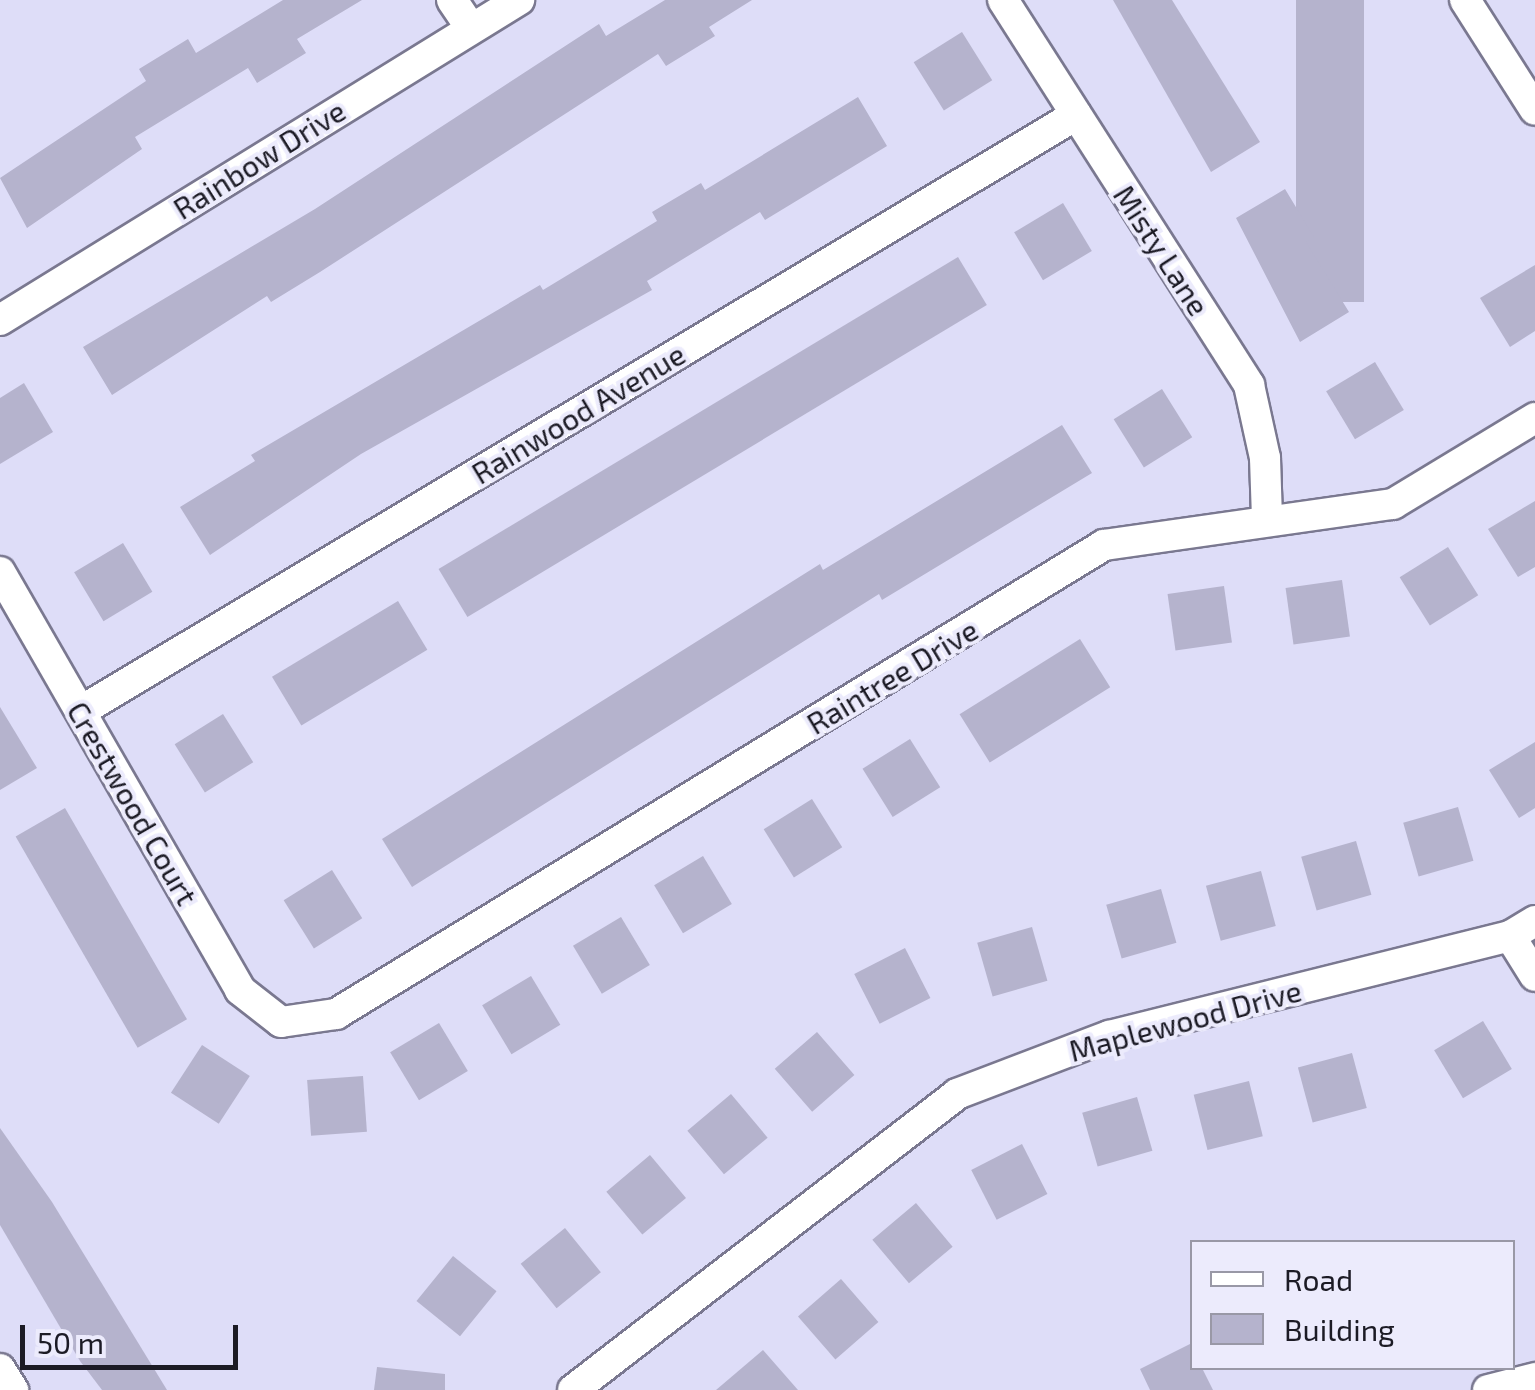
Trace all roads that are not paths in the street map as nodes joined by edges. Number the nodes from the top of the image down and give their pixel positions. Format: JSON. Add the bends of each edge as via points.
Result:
{"nodes":[{"id":1,"x":452,"y":0,"type":"edge"},
{"id":2,"x":519,"y":0,"type":"edge"},
{"id":3,"x":1003,"y":0,"type":"edge"},
{"id":4,"x":1465,"y":0,"type":"edge"},
{"id":5,"x":471,"y":28,"type":"junction"},
{"id":6,"x":1526,"y":77,"type":"edge"},
{"id":7,"x":1535,"y":110,"type":"edge"},
{"id":8,"x":1076,"y":116,"type":"junction"},
{"id":9,"x":0,"y":320,"type":"edge"},
{"id":10,"x":1535,"y":418,"type":"edge"},
{"id":11,"x":1267,"y":519,"type":"junction"},
{"id":12,"x":0,"y":572,"type":"edge"},
{"id":13,"x":81,"y":710,"type":"junction"},
{"id":14,"x":1523,"y":928,"type":"edge"},
{"id":15,"x":1535,"y":976,"type":"edge"},
{"id":16,"x":281,"y":1022,"type":"joint"},
{"id":17,"x":0,"y":1369,"type":"edge"},
{"id":18,"x":1535,"y":1378,"type":"edge"},
{"id":19,"x":13,"y":1390,"type":"edge"},
{"id":20,"x":573,"y":1390,"type":"edge"},
{"id":21,"x":1488,"y":1390,"type":"edge"}],
"edges":[{"from":1,"to":5,"type":"street"},
{"from":2,"to":5,"type":"street","name":"Rainbow Drive"},
{"from":3,"to":8,"type":"street","name":"Misty Lane"},
{"from":4,"to":6,"type":"street"},
{"from":5,"to":9,"type":"street","name":"Rainbow Drive"},
{"from":6,"to":7,"type":"street"},
{"from":8,"to":11,"type":"street","name":"Misty Lane","via":[[1249,385],[1265,458]]},
{"from":8,"to":13,"type":"street","name":"Rainwood Avenue"},
{"from":10,"to":11,"type":"street","name":"Raintree Drive","via":[[1393,504]]},
{"from":11,"to":16,"type":"street","name":"Raintree Drive","via":[[1104,545],[336,1014]]},
{"from":12,"to":13,"type":"street","name":"Crestwood Court"},
{"from":13,"to":16,"type":"street","name":"Crestwood Court","via":[[240,990]]},
{"from":14,"to":15,"type":"street"},
{"from":14,"to":20,"type":"street","name":"Maplewood Drive","via":[[1109,1036],[958,1094]]},
{"from":17,"to":19,"type":"street"},
{"from":18,"to":21,"type":"street"}]}
